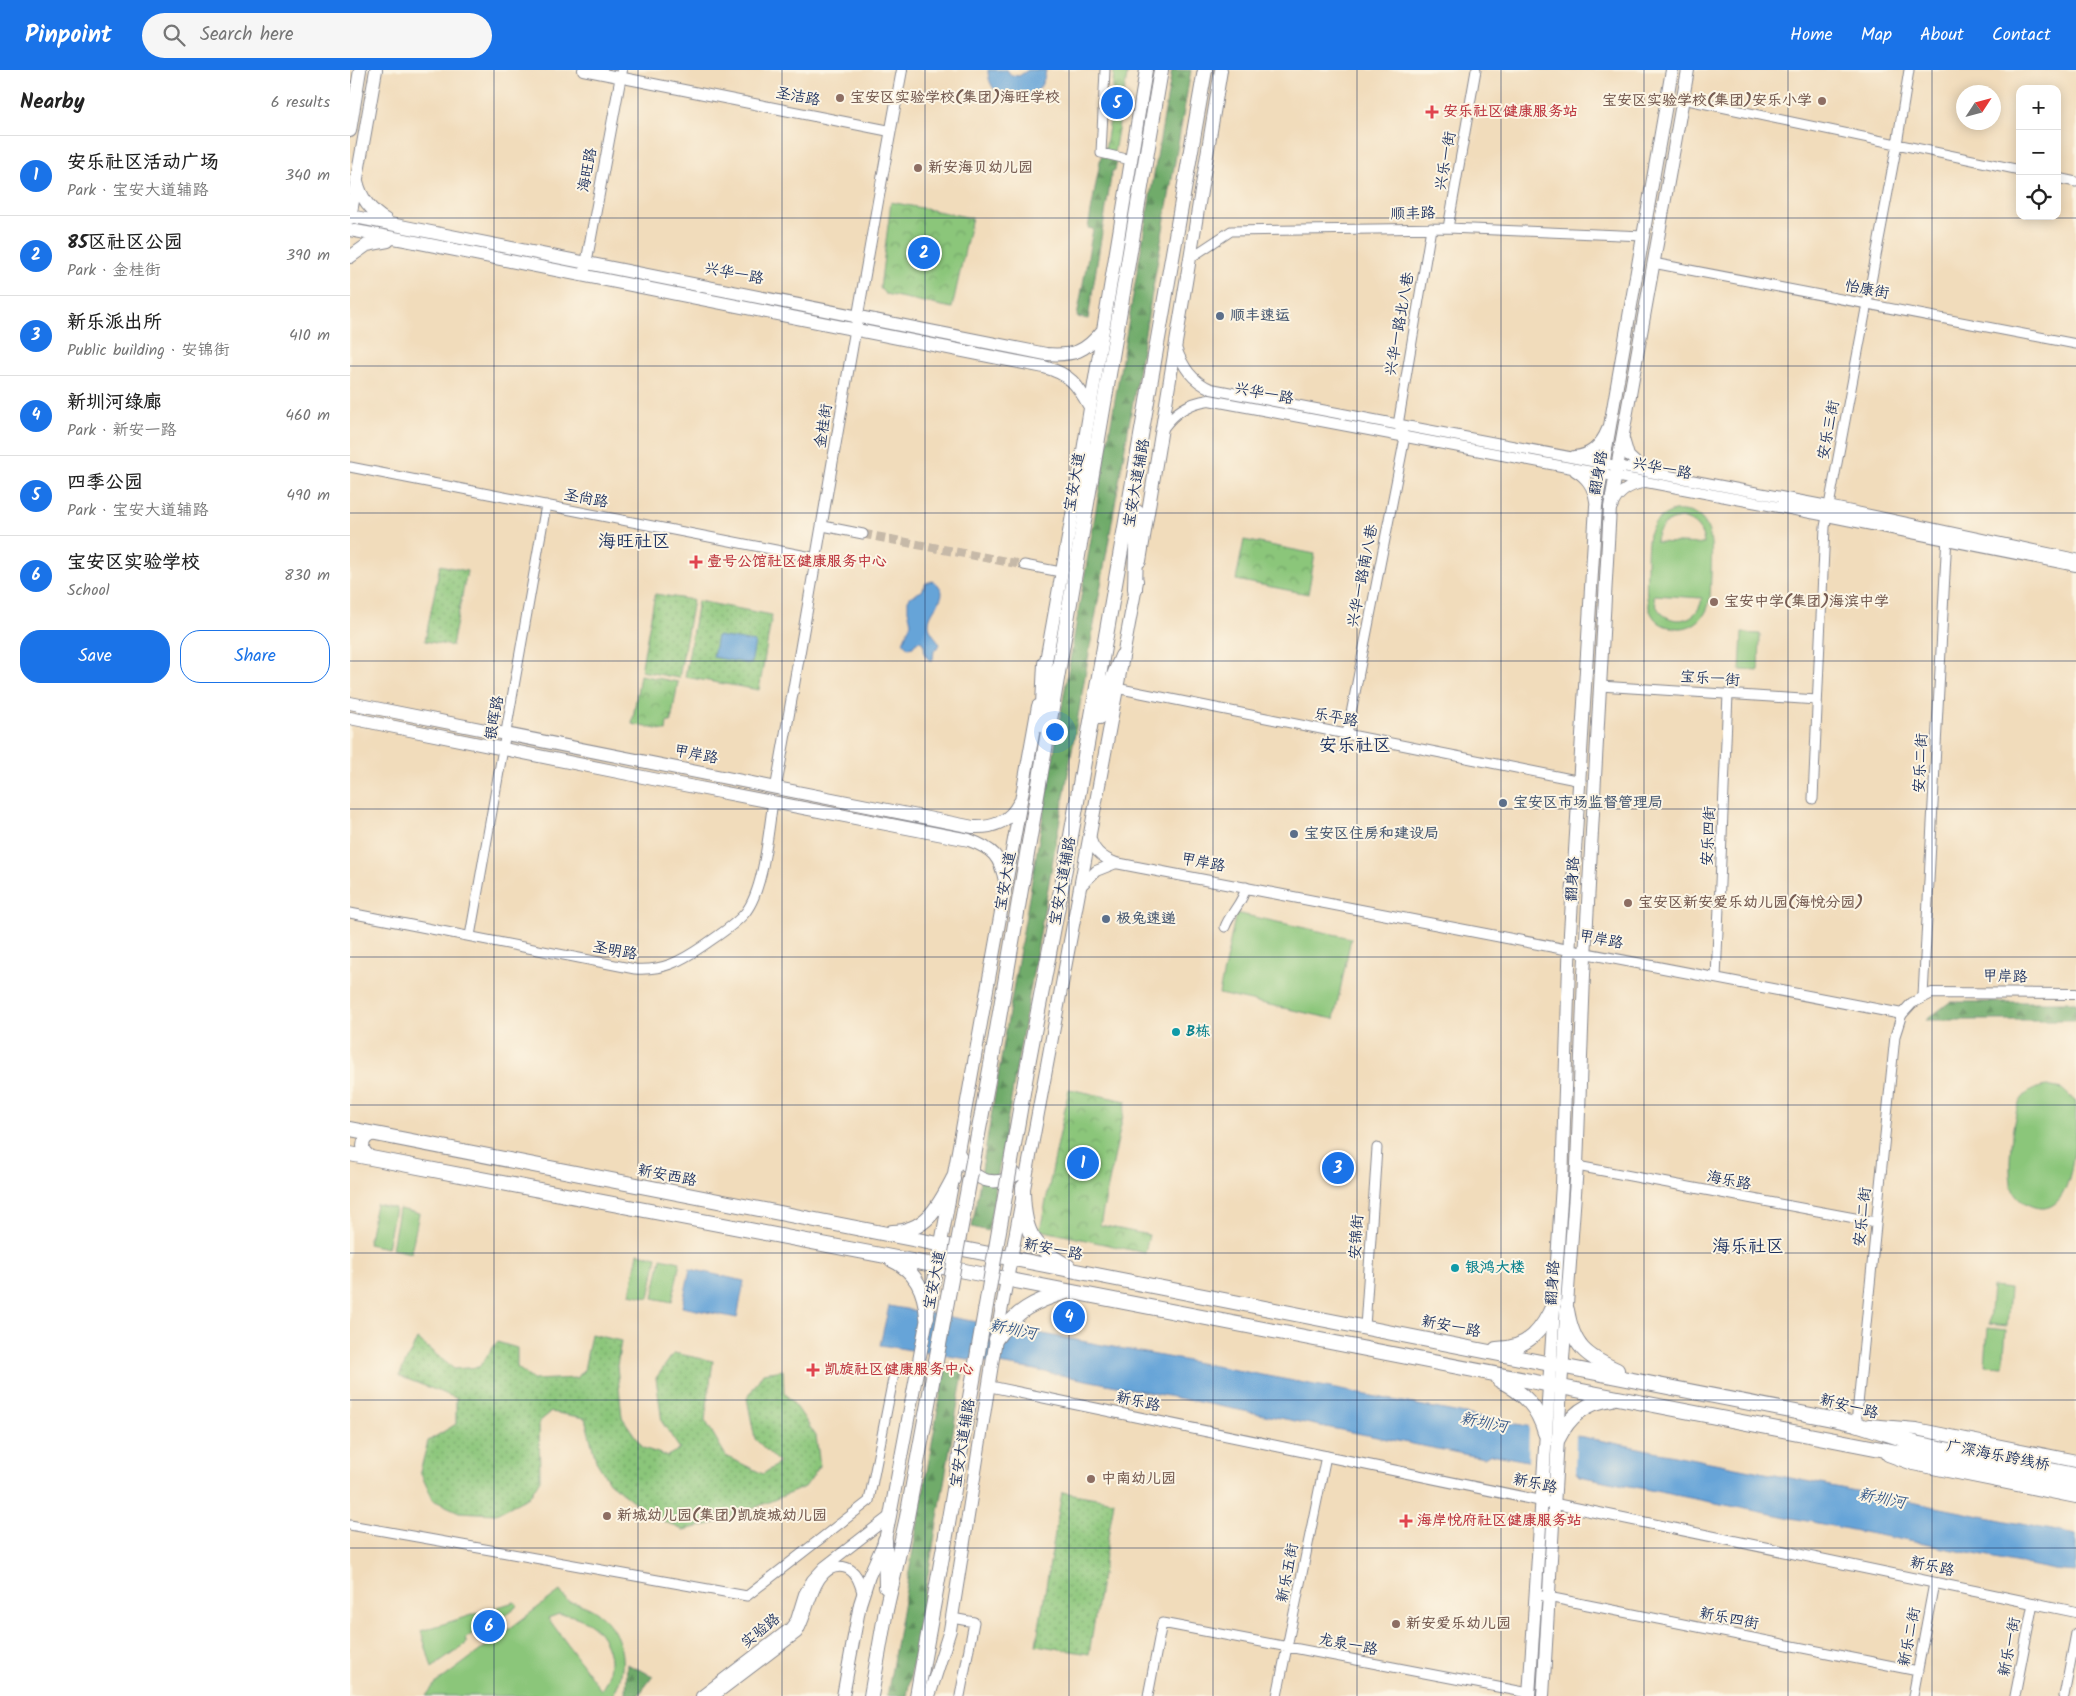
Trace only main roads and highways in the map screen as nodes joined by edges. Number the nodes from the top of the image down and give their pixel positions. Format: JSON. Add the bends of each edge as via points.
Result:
{"nodes":[{"id":1,"x":360,"y":70,"type":"edge"},
{"id":2,"x":376,"y":70,"type":"edge"},
{"id":3,"x":1146,"y":70,"type":"edge"},
{"id":4,"x":1162,"y":70,"type":"edge"},
{"id":5,"x":1205,"y":70,"type":"edge"},
{"id":6,"x":1221,"y":70,"type":"edge"},
{"id":7,"x":1672,"y":70,"type":"edge"},
{"id":8,"x":1688,"y":70,"type":"edge"},
{"id":9,"x":350,"y":130,"type":"edge"},
{"id":10,"x":357,"y":178,"type":"junction"},
{"id":11,"x":350,"y":216,"type":"edge"},
{"id":12,"x":393,"y":223,"type":"junction"},
{"id":13,"x":350,"y":230,"type":"edge"},
{"id":14,"x":463,"y":237,"type":"junction"},
{"id":15,"x":405,"y":240,"type":"junction"},
{"id":16,"x":461,"y":251,"type":"junction"},
{"id":17,"x":350,"y":257,"type":"edge"},
{"id":18,"x":585,"y":269,"type":"junction"},
{"id":19,"x":1103,"y":330,"type":"junction"},
{"id":20,"x":1097,"y":407,"type":"junction"},
{"id":21,"x":1144,"y":426,"type":"junction"},
{"id":22,"x":1076,"y":493,"type":"joint"},
{"id":23,"x":1135,"y":589,"type":"junction"},
{"id":24,"x":1122,"y":656,"type":"junction"},
{"id":25,"x":1045,"y":663,"type":"junction"},
{"id":26,"x":350,"y":703,"type":"edge"},
{"id":27,"x":350,"y":718,"type":"edge"},
{"id":28,"x":1039,"y":788,"type":"junction"},
{"id":29,"x":1079,"y":795,"type":"junction"},
{"id":30,"x":1022,"y":796,"type":"junction"},
{"id":31,"x":839,"y":800,"type":"junction"},
{"id":32,"x":837,"y":814,"type":"junction"},
{"id":33,"x":1006,"y":886,"type":"junction"},
{"id":34,"x":350,"y":1129,"type":"edge"},
{"id":35,"x":375,"y":1134,"type":"junction"},
{"id":36,"x":958,"y":1152,"type":"junction"},
{"id":37,"x":350,"y":1154,"type":"edge"},
{"id":38,"x":372,"y":1158,"type":"junction"},
{"id":39,"x":1028,"y":1161,"type":"junction"},
{"id":40,"x":953,"y":1179,"type":"junction"},
{"id":41,"x":1023,"y":1187,"type":"junction"},
{"id":42,"x":873,"y":1232,"type":"junction"},
{"id":43,"x":940,"y":1245,"type":"junction"},
{"id":44,"x":979,"y":1252,"type":"joint"},
{"id":45,"x":872,"y":1253,"type":"junction"},
{"id":46,"x":1011,"y":1258,"type":"junction"},
{"id":47,"x":937,"y":1266,"type":"junction"},
{"id":48,"x":1078,"y":1271,"type":"junction"},
{"id":49,"x":1007,"y":1279,"type":"junction"},
{"id":50,"x":1069,"y":1291,"type":"junction"},
{"id":51,"x":1554,"y":1303,"type":"junction"},
{"id":52,"x":928,"y":1310,"type":"junction"},
{"id":53,"x":1567,"y":1310,"type":"junction"},
{"id":54,"x":1005,"y":1319,"type":"junction"},
{"id":55,"x":996,"y":1339,"type":"joint"},
{"id":56,"x":1482,"y":1350,"type":"junction"},
{"id":57,"x":1556,"y":1364,"type":"junction"},
{"id":58,"x":1478,"y":1370,"type":"junction"},
{"id":59,"x":1638,"y":1380,"type":"junction"},
{"id":60,"x":1555,"y":1385,"type":"junction"},
{"id":61,"x":1622,"y":1398,"type":"junction"},
{"id":62,"x":1542,"y":1413,"type":"junction"},
{"id":63,"x":1564,"y":1419,"type":"junction"},
{"id":64,"x":1856,"y":1424,"type":"junction"},
{"id":65,"x":1545,"y":1433,"type":"joint"},
{"id":66,"x":1558,"y":1440,"type":"joint"},
{"id":67,"x":1855,"y":1444,"type":"junction"},
{"id":68,"x":1914,"y":1449,"type":"junction"},
{"id":69,"x":2076,"y":1461,"type":"edge"},
{"id":70,"x":2076,"y":1475,"type":"edge"},
{"id":71,"x":2075,"y":1494,"type":"edge"},
{"id":72,"x":885,"y":1540,"type":"junction"},
{"id":73,"x":886,"y":1610,"type":"junction"},
{"id":74,"x":1529,"y":1694,"type":"edge"},
{"id":75,"x":843,"y":1696,"type":"edge"},
{"id":76,"x":870,"y":1696,"type":"edge"},
{"id":77,"x":917,"y":1696,"type":"edge"},
{"id":78,"x":929,"y":1696,"type":"edge"},
{"id":79,"x":1543,"y":1696,"type":"edge"}],
"edges":[{"from":1,"to":9,"type":"main road"},
{"from":2,"to":10,"type":"main road"},
{"from":3,"to":19,"type":"main road"},
{"from":4,"to":20,"type":"main road","name":"宝安大道"},
{"from":5,"to":21,"type":"main road"},
{"from":6,"to":23,"type":"main road","name":"宝安大道辅路"},
{"from":7,"to":51,"type":"main road","name":"翻身路","via":[[1609,426],[1596,518],[1570,950],[1562,1184]]},
{"from":8,"to":53,"type":"main road","name":"翻身路","via":[[1609,517]]},
{"from":10,"to":11,"type":"main road"},
{"from":10,"to":12,"type":"main road","via":[[362,196],[371,209]]},
{"from":11,"to":12,"type":"main road","name":"兴华一路"},
{"from":12,"to":14,"type":"main road","name":"兴华一路"},
{"from":13,"to":15,"type":"main road","name":"兴华一路"},
{"from":14,"to":16,"type":"main road","via":[[456,243]]},
{"from":14,"to":18,"type":"main road","name":"兴华一路"},
{"from":15,"to":16,"type":"main road","name":"兴华一路"},
{"from":15,"to":17,"type":"main road","via":[[374,242]]},
{"from":16,"to":18,"type":"main road","name":"兴华一路"},
{"from":18,"to":19,"type":"main road","name":"兴华一路","via":[[857,315],[1046,354],[1078,352],[1088,347]]},
{"from":18,"to":20,"type":"main road","name":"兴华一路","via":[[1056,370],[1074,382]]},
{"from":19,"to":20,"type":"main road"},
{"from":20,"to":22,"type":"main road"},
{"from":20,"to":28,"type":"main road","name":"宝安大道"},
{"from":21,"to":23,"type":"main road","via":[[1135,534]]},
{"from":21,"to":29,"type":"main road"},
{"from":22,"to":25,"type":"main road"},
{"from":23,"to":24,"type":"main road","name":"宝安大道辅路"},
{"from":24,"to":29,"type":"main road","via":[[1107,692]]},
{"from":24,"to":39,"type":"main road","name":"宝安大道辅路"},
{"from":25,"to":28,"type":"main road"},
{"from":25,"to":30,"type":"main road"},
{"from":26,"to":31,"type":"main road","name":"甲岸路"},
{"from":27,"to":32,"type":"main road"},
{"from":28,"to":73,"type":"main road","name":"宝安大道","bridge":true,"via":[[907,1517]]},
{"from":29,"to":77,"type":"main road","bridge":true,"via":[[1028,1064]]},
{"from":30,"to":31,"type":"main road","name":"甲岸路","via":[[1015,811],[1004,821],[985,828]]},
{"from":30,"to":33,"type":"main road"},
{"from":31,"to":32,"type":"main road","via":[[845,803],[846,808]]},
{"from":32,"to":33,"type":"main road","via":[[981,844],[997,858]]},
{"from":33,"to":36,"type":"main road"},
{"from":34,"to":35,"type":"main road","name":"新安西路"},
{"from":35,"to":38,"type":"main road","via":[[363,1143],[364,1151]]},
{"from":35,"to":42,"type":"main road","name":"新安西路"},
{"from":36,"to":39,"type":"main road","via":[[972,1174],[989,1181],[1015,1176]]},
{"from":36,"to":40,"type":"main road"},
{"from":37,"to":38,"type":"main road"},
{"from":38,"to":45,"type":"main road"},
{"from":39,"to":41,"type":"main road","name":"宝安大道辅路"},
{"from":40,"to":42,"type":"main road","via":[[936,1210],[925,1222],[912,1229]]},
{"from":40,"to":43,"type":"main road"},
{"from":41,"to":46,"type":"main road","name":"宝安大道辅路"},
{"from":41,"to":48,"type":"main road","via":[[1024,1214],[1033,1238],[1048,1254]]},
{"from":42,"to":43,"type":"main road","name":"新安西路"},
{"from":43,"to":44,"type":"main road","name":"新安西路"},
{"from":43,"to":47,"type":"main road"},
{"from":44,"to":46,"type":"main road","name":"新安一路"},
{"from":45,"to":47,"type":"main road"},
{"from":45,"to":52,"type":"main road","via":[[899,1264],[912,1274],[924,1294]]},
{"from":46,"to":48,"type":"main road","name":"新安一路"},
{"from":46,"to":49,"type":"main road","name":"宝安大道辅路"},
{"from":47,"to":49,"type":"main road"},
{"from":47,"to":52,"type":"main road"},
{"from":48,"to":56,"type":"main road","name":"新安一路"},
{"from":49,"to":50,"type":"main road"},
{"from":49,"to":54,"type":"main road","name":"宝安大道辅路"},
{"from":50,"to":54,"type":"main road","via":[[1033,1303]]},
{"from":50,"to":58,"type":"main road"},
{"from":51,"to":56,"type":"main road","via":[[1546,1323],[1519,1345]]},
{"from":51,"to":57,"type":"main road","name":"翻身路"},
{"from":52,"to":72,"type":"main road"},
{"from":53,"to":57,"type":"main road","name":"翻身路"},
{"from":53,"to":59,"type":"main road","via":[[1570,1328],[1582,1348],[1603,1364]]},
{"from":54,"to":55,"type":"main road"},
{"from":55,"to":78,"type":"main road","name":"宝安大道辅路","via":[[952,1618],[945,1652]]},
{"from":56,"to":57,"type":"main road","name":"新安一路"},
{"from":57,"to":59,"type":"main road","name":"新安一路"},
{"from":57,"to":60,"type":"main road","name":"翻身路"},
{"from":58,"to":60,"type":"main road"},
{"from":58,"to":62,"type":"main road","via":[[1514,1387]]},
{"from":59,"to":64,"type":"main road","name":"新安一路"},
{"from":60,"to":61,"type":"main road"},
{"from":60,"to":62,"type":"main road","name":"翻身路"},
{"from":60,"to":63,"type":"main road","name":"翻身路"},
{"from":61,"to":63,"type":"main road","via":[[1596,1403]]},
{"from":61,"to":67,"type":"main road"},
{"from":62,"to":65,"type":"main road"},
{"from":63,"to":66,"type":"main road"},
{"from":64,"to":68,"type":"main road","name":"新安一路"},
{"from":64,"to":69,"type":"main road","via":[[1916,1430]]},
{"from":65,"to":74,"type":"main road"},
{"from":66,"to":79,"type":"main road"},
{"from":67,"to":68,"type":"main road"},
{"from":67,"to":71,"type":"main road","via":[[1913,1464]]},
{"from":68,"to":70,"type":"main road","name":"广深海乐跨线桥"},
{"from":68,"to":71,"type":"main road","name":"广深海乐跨线桥"},
{"from":72,"to":73,"type":"main road"},
{"from":72,"to":75,"type":"main road","via":[[863,1594]]},
{"from":73,"to":76,"type":"main road","name":"宝安大道"}]}
